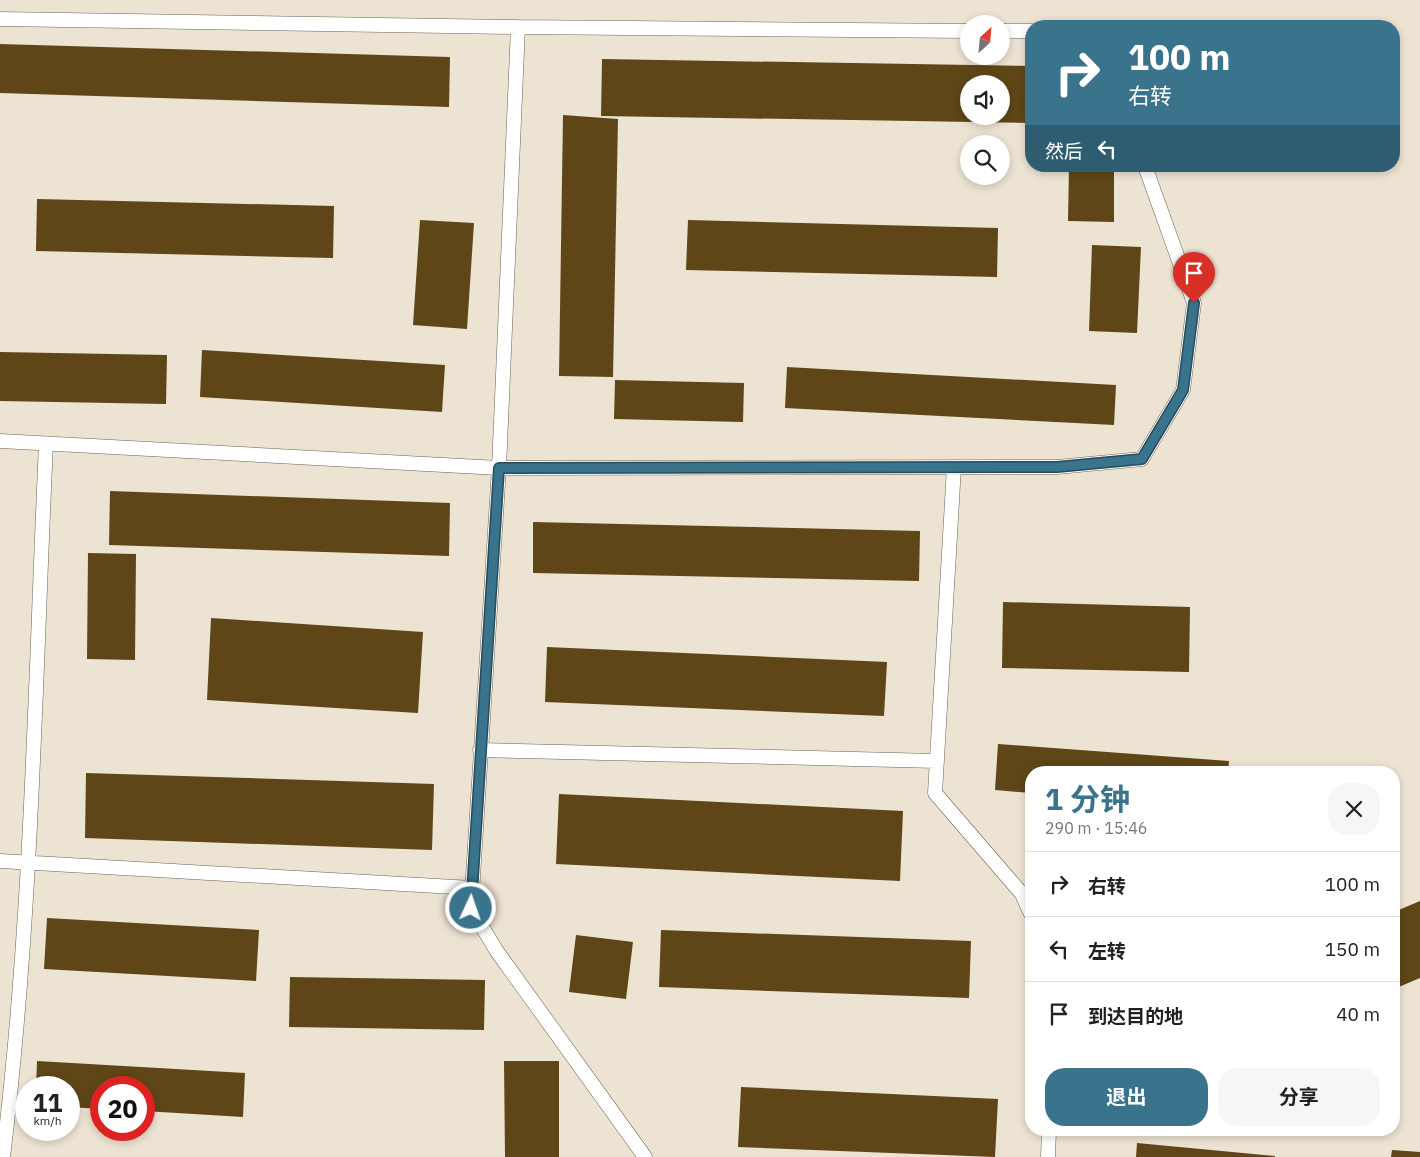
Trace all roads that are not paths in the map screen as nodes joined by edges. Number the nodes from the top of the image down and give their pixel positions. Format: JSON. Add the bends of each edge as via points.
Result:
{"nodes":[{"id":1,"x":0,"y":19,"type":"edge"},
{"id":2,"x":518,"y":27,"type":"junction"},
{"id":3,"x":960,"y":31,"type":"edge"},
{"id":4,"x":1010,"y":31,"type":"edge"},
{"id":5,"x":1025,"y":31,"type":"edge"},
{"id":6,"x":1147,"y":172,"type":"edge"},
{"id":7,"x":0,"y":442,"type":"edge"},
{"id":8,"x":46,"y":444,"type":"junction"},
{"id":9,"x":954,"y":467,"type":"junction"},
{"id":10,"x":499,"y":468,"type":"junction"},
{"id":11,"x":480,"y":750,"type":"junction"},
{"id":12,"x":938,"y":761,"type":"junction"},
{"id":13,"x":0,"y":861,"type":"edge"},
{"id":14,"x":27,"y":862,"type":"junction"},
{"id":15,"x":472,"y":888,"type":"junction"},
{"id":16,"x":1025,"y":901,"type":"edge"},
{"id":17,"x":1049,"y":1136,"type":"edge"},
{"id":18,"x":3,"y":1157,"type":"edge"},
{"id":19,"x":645,"y":1157,"type":"edge"},
{"id":20,"x":1048,"y":1157,"type":"edge"}],
"edges":[{"from":1,"to":2,"type":"lane"},
{"from":2,"to":3,"type":"lane"},
{"from":2,"to":10,"type":"lane"},
{"from":4,"to":5,"type":"lane"},
{"from":6,"to":9,"type":"lane","via":[[1194,303],[1183,390],[1142,459],[1057,467]]},
{"from":7,"to":8,"type":"lane"},
{"from":8,"to":10,"type":"lane"},
{"from":8,"to":14,"type":"lane"},
{"from":9,"to":10,"type":"lane"},
{"from":9,"to":12,"type":"lane"},
{"from":10,"to":11,"type":"lane"},
{"from":11,"to":12,"type":"lane"},
{"from":11,"to":15,"type":"lane"},
{"from":12,"to":16,"type":"lane","via":[[935,793]]},
{"from":13,"to":14,"type":"lane"},
{"from":14,"to":15,"type":"lane"},
{"from":14,"to":18,"type":"lane"},
{"from":15,"to":19,"type":"lane","via":[[471,908],[496,950]]},
{"from":17,"to":20,"type":"lane"}]}
